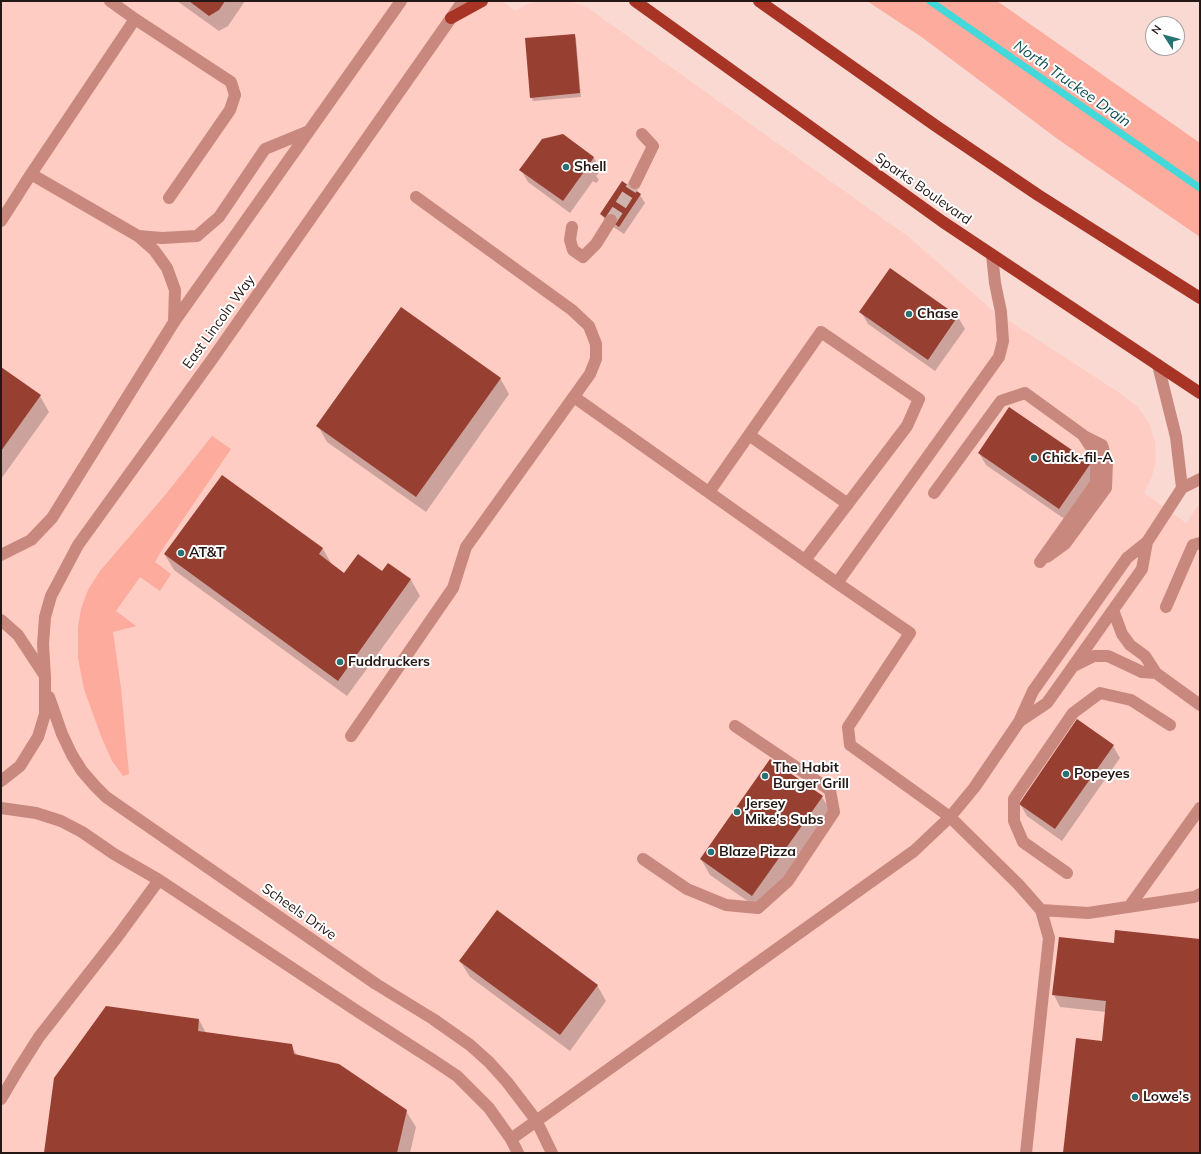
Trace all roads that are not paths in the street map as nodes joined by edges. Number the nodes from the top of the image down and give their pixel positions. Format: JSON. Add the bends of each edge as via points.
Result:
{"nodes":[{"id":1,"x":110,"y":1,"type":"edge"},
{"id":2,"x":401,"y":1,"type":"edge"},
{"id":3,"x":464,"y":1,"type":"edge"},
{"id":4,"x":482,"y":1,"type":"edge"},
{"id":5,"x":635,"y":1,"type":"edge"},
{"id":6,"x":759,"y":1,"type":"edge"},
{"id":7,"x":451,"y":18,"type":"junction"},
{"id":8,"x":135,"y":19,"type":"junction"},
{"id":9,"x":309,"y":131,"type":"junction"},
{"id":10,"x":642,"y":134,"type":"dead end"},
{"id":11,"x":30,"y":174,"type":"junction"},
{"id":12,"x":636,"y":183,"type":"tunnel mouth"},
{"id":13,"x":416,"y":197,"type":"dead end"},
{"id":14,"x":168,"y":198,"type":"dead end"},
{"id":15,"x":611,"y":220,"type":"tunnel mouth"},
{"id":16,"x":1,"y":221,"type":"edge"},
{"id":17,"x":572,"y":228,"type":"dead end"},
{"id":18,"x":138,"y":236,"type":"junction"},
{"id":19,"x":992,"y":255,"type":"junction"},
{"id":20,"x":1200,"y":298,"type":"edge"},
{"id":21,"x":174,"y":322,"type":"junction"},
{"id":22,"x":1158,"y":365,"type":"junction"},
{"id":23,"x":1200,"y":393,"type":"edge"},
{"id":24,"x":574,"y":396,"type":"junction"},
{"id":25,"x":749,"y":435,"type":"junction"},
{"id":26,"x":1200,"y":479,"type":"edge"},
{"id":27,"x":1182,"y":488,"type":"junction"},
{"id":28,"x":709,"y":492,"type":"junction"},
{"id":29,"x":934,"y":493,"type":"dead end"},
{"id":30,"x":848,"y":504,"type":"junction"},
{"id":31,"x":1147,"y":542,"type":"junction"},
{"id":32,"x":1200,"y":543,"type":"edge"},
{"id":33,"x":1,"y":555,"type":"edge"},
{"id":34,"x":805,"y":560,"type":"junction"},
{"id":35,"x":1040,"y":562,"type":"dead end"},
{"id":36,"x":837,"y":583,"type":"junction"},
{"id":37,"x":1166,"y":607,"type":"dead end"},
{"id":38,"x":1113,"y":610,"type":"junction"},
{"id":39,"x":1,"y":620,"type":"edge"},
{"id":40,"x":1073,"y":666,"type":"junction"},
{"id":41,"x":1156,"y":673,"type":"junction"},
{"id":42,"x":45,"y":681,"type":"junction"},
{"id":43,"x":1200,"y":705,"type":"edge"},
{"id":44,"x":1019,"y":722,"type":"junction"},
{"id":45,"x":1170,"y":725,"type":"dead end"},
{"id":46,"x":735,"y":726,"type":"dead end"},
{"id":47,"x":351,"y":736,"type":"dead end"},
{"id":48,"x":1,"y":781,"type":"edge"},
{"id":49,"x":1,"y":808,"type":"edge"},
{"id":50,"x":1200,"y":808,"type":"edge"},
{"id":51,"x":950,"y":817,"type":"junction"},
{"id":52,"x":643,"y":859,"type":"dead end"},
{"id":53,"x":1067,"y":873,"type":"dead end"},
{"id":54,"x":159,"y":880,"type":"junction"},
{"id":55,"x":1200,"y":894,"type":"edge"},
{"id":56,"x":1129,"y":907,"type":"junction"},
{"id":57,"x":1041,"y":910,"type":"junction"},
{"id":58,"x":1,"y":1099,"type":"edge"},
{"id":59,"x":536,"y":1120,"type":"junction"},
{"id":60,"x":511,"y":1139,"type":"junction"},
{"id":61,"x":518,"y":1153,"type":"edge"},
{"id":62,"x":552,"y":1153,"type":"edge"},
{"id":63,"x":1026,"y":1153,"type":"edge"}],
"edges":[{"from":1,"to":8,"type":"street"},
{"from":2,"to":9,"type":"street"},
{"from":3,"to":7,"type":"street","name":"East Lincoln Way"},
{"from":4,"to":7,"type":"main road"},
{"from":5,"to":19,"type":"main road","name":"Sparks Boulevard","via":[[936,218]]},
{"from":6,"to":20,"type":"main road","via":[[1032,191]]},
{"from":7,"to":42,"type":"street","name":"East Lincoln Way","via":[[213,358],[78,544],[51,596],[44,617]]},
{"from":8,"to":11,"type":"street"},
{"from":8,"to":14,"type":"street","via":[[230,82],[235,95],[230,110]]},
{"from":9,"to":18,"type":"street","via":[[266,149],[219,217],[197,236]]},
{"from":9,"to":21,"type":"street"},
{"from":10,"to":12,"type":"street","via":[[652,146]]},
{"from":11,"to":16,"type":"street"},
{"from":11,"to":18,"type":"street"},
{"from":13,"to":24,"type":"street","via":[[572,310],[589,326],[596,344],[596,359],[590,374]]},
{"from":15,"to":17,"type":"street","via":[[596,244],[583,257],[574,250],[570,240]]},
{"from":18,"to":21,"type":"street","via":[[154,250],[167,268],[175,290]]},
{"from":19,"to":22,"type":"main road","name":"Sparks Boulevard"},
{"from":19,"to":36,"type":"street","via":[[1003,341],[999,358]]},
{"from":21,"to":33,"type":"street","via":[[52,518],[31,540]]},
{"from":22,"to":23,"type":"main road","name":"Sparks Boulevard"},
{"from":22,"to":27,"type":"street","via":[[1176,436]]},
{"from":24,"to":28,"type":"street"},
{"from":24,"to":47,"type":"street","via":[[466,547],[452,588]]},
{"from":25,"to":28,"type":"street"},
{"from":25,"to":30,"type":"street"},
{"from":25,"to":30,"type":"street","via":[[821,332],[919,398],[907,426]]},
{"from":26,"to":27,"type":"street"},
{"from":27,"to":31,"type":"street"},
{"from":28,"to":34,"type":"street"},
{"from":29,"to":35,"type":"street","via":[[1000,401],[1025,393],[1083,435],[1096,455],[1096,483]]},
{"from":30,"to":34,"type":"street"},
{"from":31,"to":38,"type":"street","via":[[1142,569]]},
{"from":31,"to":44,"type":"street","via":[[1127,558],[1033,691]]},
{"from":32,"to":37,"type":"street","via":[[1193,545]]},
{"from":34,"to":36,"type":"street"},
{"from":36,"to":51,"type":"street","via":[[910,633],[848,727],[850,745]]},
{"from":38,"to":40,"type":"street"},
{"from":38,"to":41,"type":"street","via":[[1122,634],[1130,645],[1145,656]]},
{"from":39,"to":42,"type":"street","via":[[18,635]]},
{"from":40,"to":41,"type":"street","via":[[1094,656],[1108,656],[1142,672]]},
{"from":40,"to":44,"type":"street","via":[[1047,703]]},
{"from":41,"to":43,"type":"street"},
{"from":42,"to":48,"type":"street","via":[[45,714],[38,737],[20,766]]},
{"from":42,"to":59,"type":"street","name":"Scheels Drive","via":[[53,711],[72,754],[106,797],[376,984],[470,1045],[507,1082]]},
{"from":44,"to":51,"type":"street","via":[[974,788]]},
{"from":45,"to":53,"type":"street","via":[[1131,700],[1100,693],[1073,713],[1014,799],[1014,821],[1023,842]]},
{"from":46,"to":52,"type":"street","via":[[830,790],[834,812],[788,881],[758,908],[726,905],[687,890]]},
{"from":49,"to":54,"type":"street","via":[[36,813],[61,821]]},
{"from":50,"to":56,"type":"street"},
{"from":51,"to":57,"type":"street"},
{"from":51,"to":59,"type":"street","via":[[914,851]]},
{"from":54,"to":58,"type":"street","via":[[39,1038]]},
{"from":54,"to":60,"type":"street","via":[[457,1076],[489,1108]]},
{"from":55,"to":56,"type":"street"},
{"from":56,"to":57,"type":"street","via":[[1088,913]]},
{"from":57,"to":63,"type":"street","via":[[1049,938]]},
{"from":59,"to":60,"type":"street"},
{"from":59,"to":62,"type":"street","name":"Scheels Drive"},
{"from":60,"to":61,"type":"street"}]}
